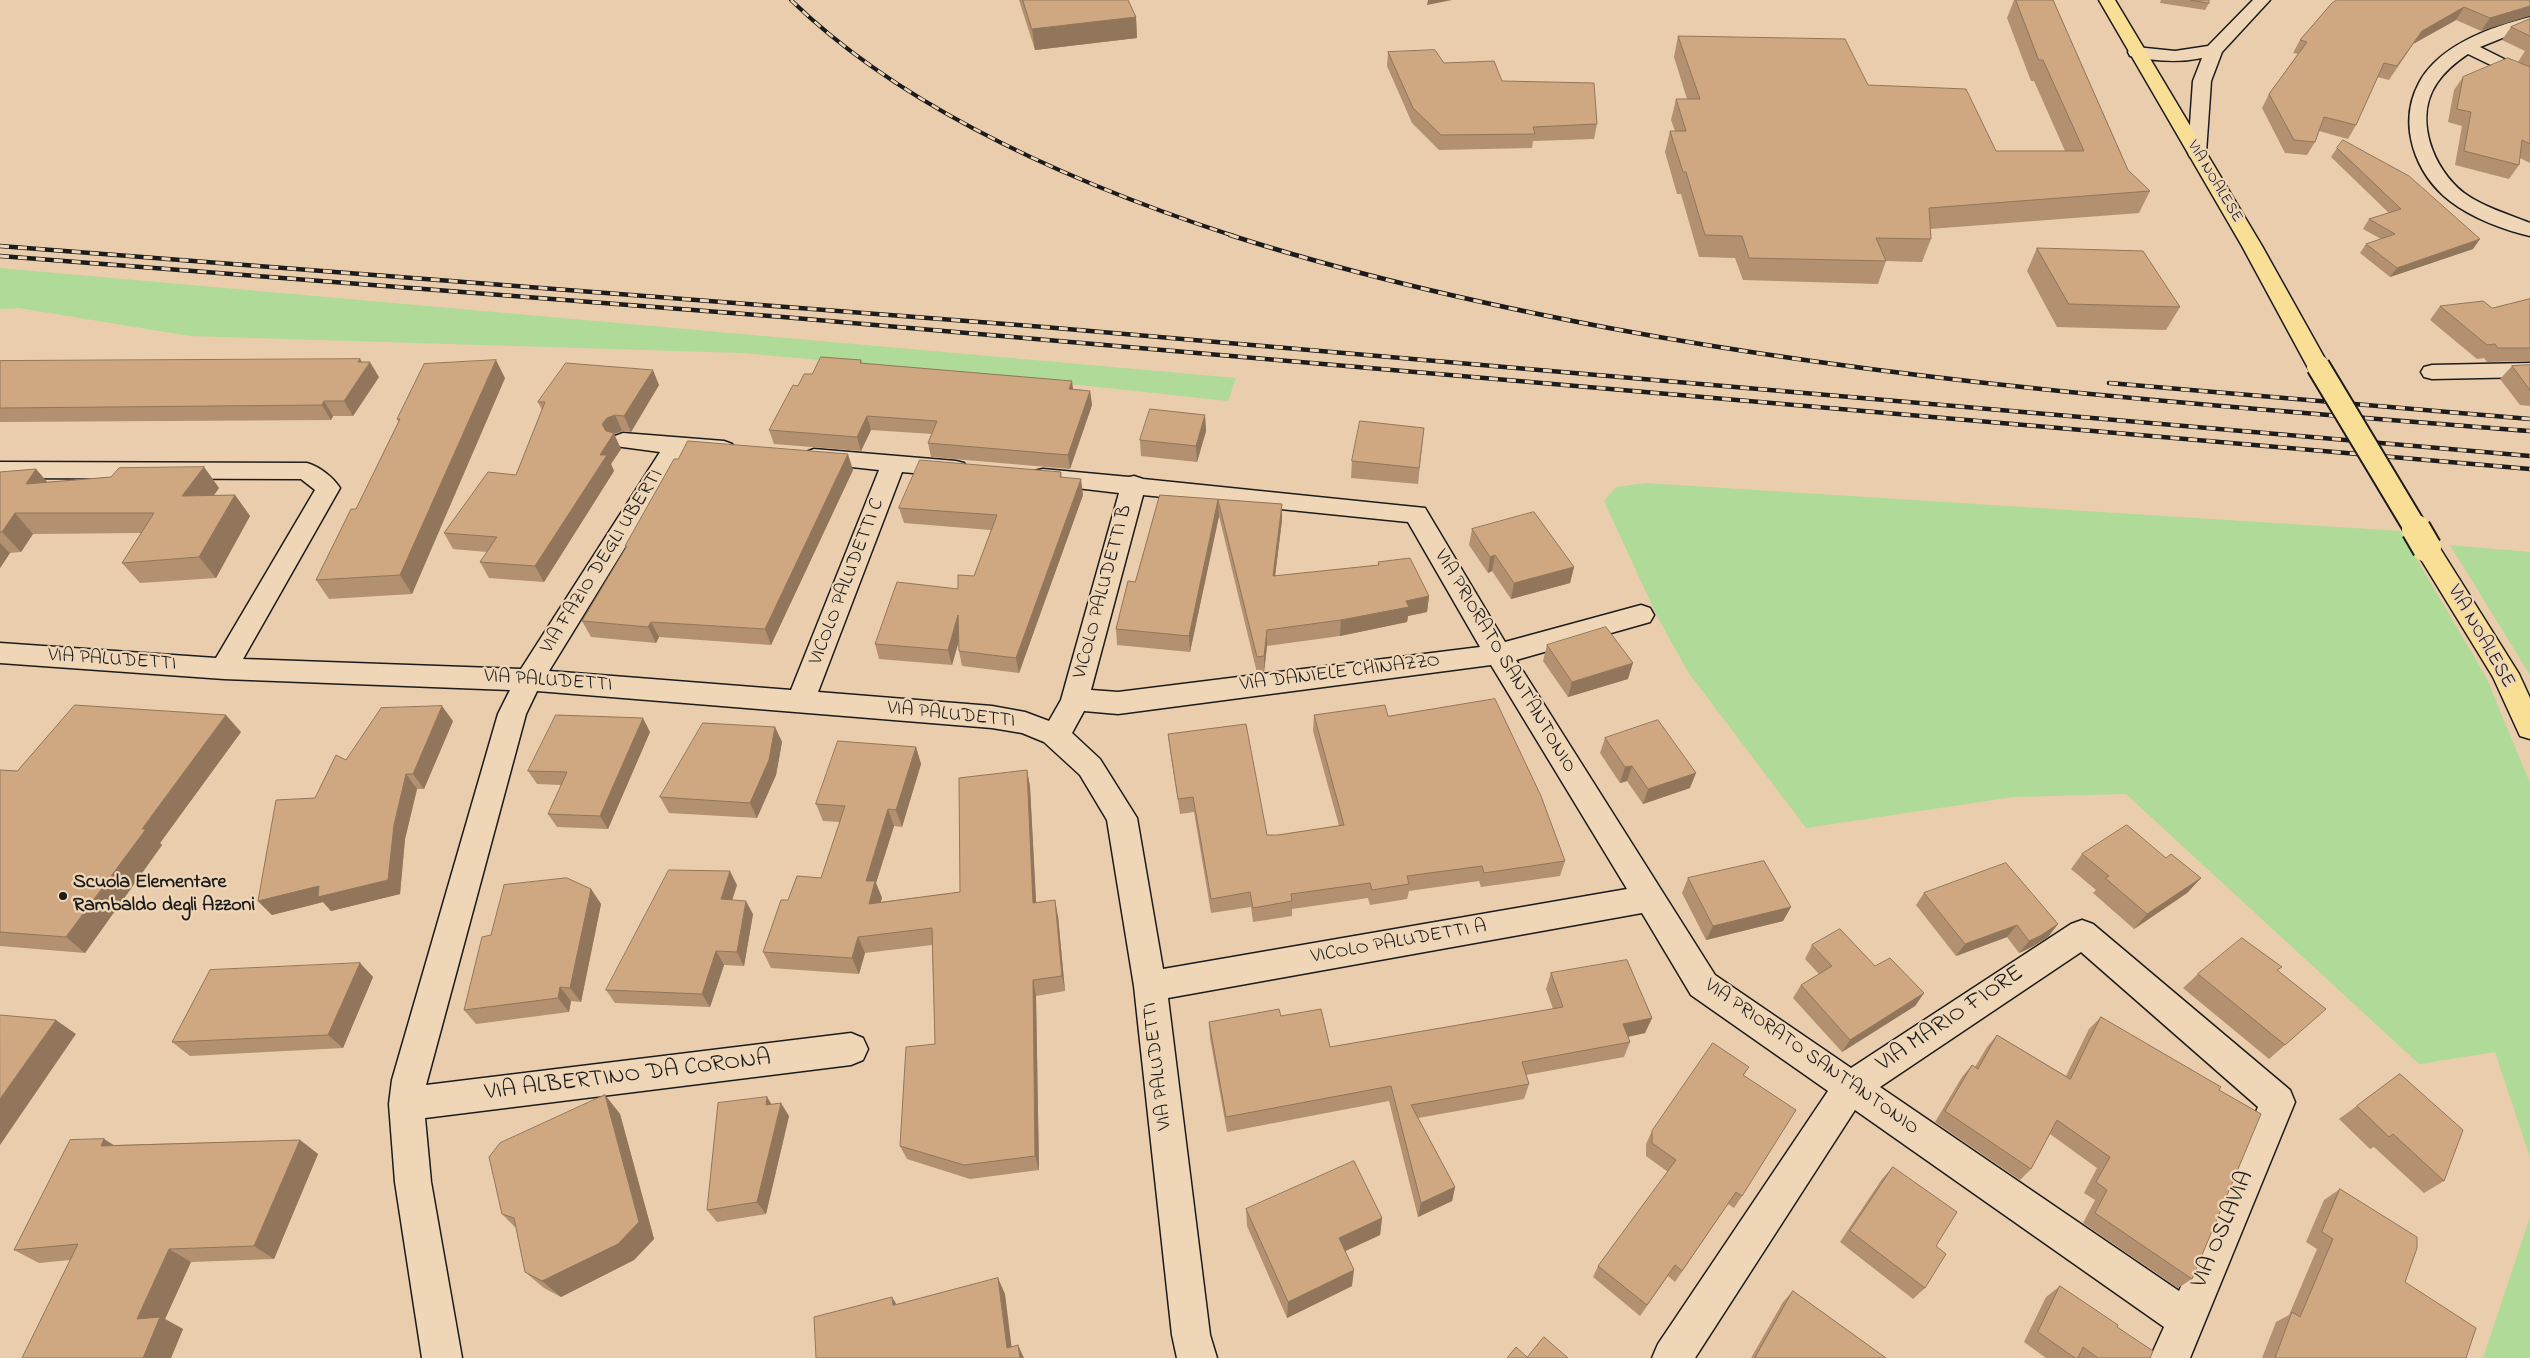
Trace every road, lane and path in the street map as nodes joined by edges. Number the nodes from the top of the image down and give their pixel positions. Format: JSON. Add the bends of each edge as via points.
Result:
{"nodes":[{"id":1,"x":2107,"y":0,"type":"edge"},
{"id":2,"x":2262,"y":0,"type":"edge"},
{"id":3,"x":2530,"y":22,"type":"edge"},
{"id":4,"x":2466,"y":47,"type":"junction"},
{"id":5,"x":2214,"y":50,"type":"junction"},
{"id":6,"x":2136,"y":52,"type":"junction"},
{"id":7,"x":2530,"y":79,"type":"edge"},
{"id":8,"x":2197,"y":153,"type":"junction"},
{"id":9,"x":2530,"y":230,"type":"edge"},
{"id":10,"x":2530,"y":370,"type":"edge"},
{"id":11,"x":2432,"y":372,"type":"dead end"},
{"id":12,"x":623,"y":441,"type":"dead end"},
{"id":13,"x":676,"y":445,"type":"junction"},
{"id":14,"x":746,"y":451,"type":"edge"},
{"id":15,"x":795,"y":455,"type":"edge"},
{"id":16,"x":894,"y":464,"type":"junction"},
{"id":17,"x":0,"y":470,"type":"edge"},
{"id":18,"x":980,"y":471,"type":"edge"},
{"id":19,"x":1019,"y":474,"type":"edge"},
{"id":20,"x":1134,"y":484,"type":"junction"},
{"id":21,"x":1641,"y":615,"type":"dead end"},
{"id":22,"x":0,"y":653,"type":"edge"},
{"id":23,"x":1498,"y":654,"type":"junction"},
{"id":24,"x":224,"y":669,"type":"junction"},
{"id":25,"x":530,"y":680,"type":"junction"},
{"id":26,"x":1075,"y":700,"type":"junction"},
{"id":27,"x":801,"y":701,"type":"junction"},
{"id":28,"x":2530,"y":728,"type":"edge"},
{"id":29,"x":1054,"y":734,"type":"junction"},
{"id":30,"x":1648,"y":899,"type":"junction"},
{"id":31,"x":1150,"y":986,"type":"junction"},
{"id":32,"x":851,"y":1049,"type":"dead end"},
{"id":33,"x":1851,"y":1087,"type":"junction"},
{"id":34,"x":2278,"y":1102,"type":"joint"},
{"id":35,"x":406,"y":1104,"type":"junction"},
{"id":36,"x":2186,"y":1319,"type":"junction"},
{"id":37,"x":442,"y":1358,"type":"edge"},
{"id":38,"x":1197,"y":1358,"type":"edge"},
{"id":39,"x":1672,"y":1358,"type":"edge"},
{"id":40,"x":2170,"y":1358,"type":"edge"}],
"edges":[{"from":1,"to":6,"type":"main road","name":"VIA NOALESE"},
{"from":2,"to":5,"type":"street"},
{"from":3,"to":4,"type":"street","via":[[2481,38]]},
{"from":4,"to":7,"type":"street"},
{"from":4,"to":9,"type":"street","via":[[2438,69],[2421,96],[2418,133],[2422,152],[2433,172],[2457,198]]},
{"from":5,"to":6,"type":"street","via":[[2195,57],[2178,58]]},
{"from":5,"to":8,"type":"street","via":[[2202,81]]},
{"from":6,"to":8,"type":"main road","name":"VIA NOALESE"},
{"from":8,"to":28,"type":"main road","name":"VIA NOALESE","bridge":true,"via":[[2318,366],[2504,674]]},
{"from":10,"to":11,"type":"street"},
{"from":12,"to":13,"type":"street"},
{"from":13,"to":14,"type":"street"},
{"from":13,"to":25,"type":"street","name":"VIA FAZIO DEGLI UBERTI"},
{"from":15,"to":16,"type":"street"},
{"from":16,"to":18,"type":"street"},
{"from":16,"to":27,"type":"street","name":"VICOLO PALUDETTI C"},
{"from":17,"to":24,"type":"street","via":[[307,471],[328,488]]},
{"from":19,"to":20,"type":"street","name":"VIA PRIORATO SANT'ANTONIO"},
{"from":20,"to":23,"type":"street","name":"VIA PRIORATO SANT'ANTONIO","via":[[1416,514]]},
{"from":20,"to":26,"type":"street","name":"VICOLO PALUDETTI B"},
{"from":21,"to":23,"type":"street","name":"VIA DANIELE CHINAZZO"},
{"from":22,"to":24,"type":"street","name":"VIA PALUDETTI"},
{"from":23,"to":26,"type":"street","name":"VIA DANIELE CHINAZZO","via":[[1118,702]]},
{"from":23,"to":30,"type":"street","name":"VIA PRIORATO SANT'ANTONIO"},
{"from":24,"to":25,"type":"street","name":"VIA PALUDETTI"},
{"from":25,"to":27,"type":"street","name":"VIA PALUDETTI"},
{"from":25,"to":35,"type":"street","via":[[510,724],[409,1080]]},
{"from":26,"to":29,"type":"street","via":[[1064,723]]},
{"from":27,"to":29,"type":"street","name":"VIA PALUDETTI","via":[[992,717],[1025,723]]},
{"from":29,"to":31,"type":"street","name":"VIA PALUDETTI","via":[[1090,766],[1122,818]]},
{"from":30,"to":31,"type":"street","name":"VICOLO PALUDETTI A"},
{"from":30,"to":33,"type":"street","name":"VIA PRIORATO SANT'ANTONIO","via":[[1702,985]]},
{"from":31,"to":38,"type":"street","name":"VIA PALUDETTI","via":[[1190,1325]]},
{"from":32,"to":35,"type":"street","name":"VIA ALBERTINO DA CORONA"},
{"from":33,"to":34,"type":"street","name":"VIA MARIO FIORE","via":[[2082,934]]},
{"from":33,"to":36,"type":"street","name":"VIA PRIORATO SANT'ANTONIO"},
{"from":33,"to":39,"type":"street","name":"VIA MARIO FIORE"},
{"from":34,"to":36,"type":"street","name":"VIA OSLAVIA"},
{"from":35,"to":37,"type":"street","via":[[413,1182]]},
{"from":36,"to":40,"type":"street","name":"VIA OSLAVIA"}]}
